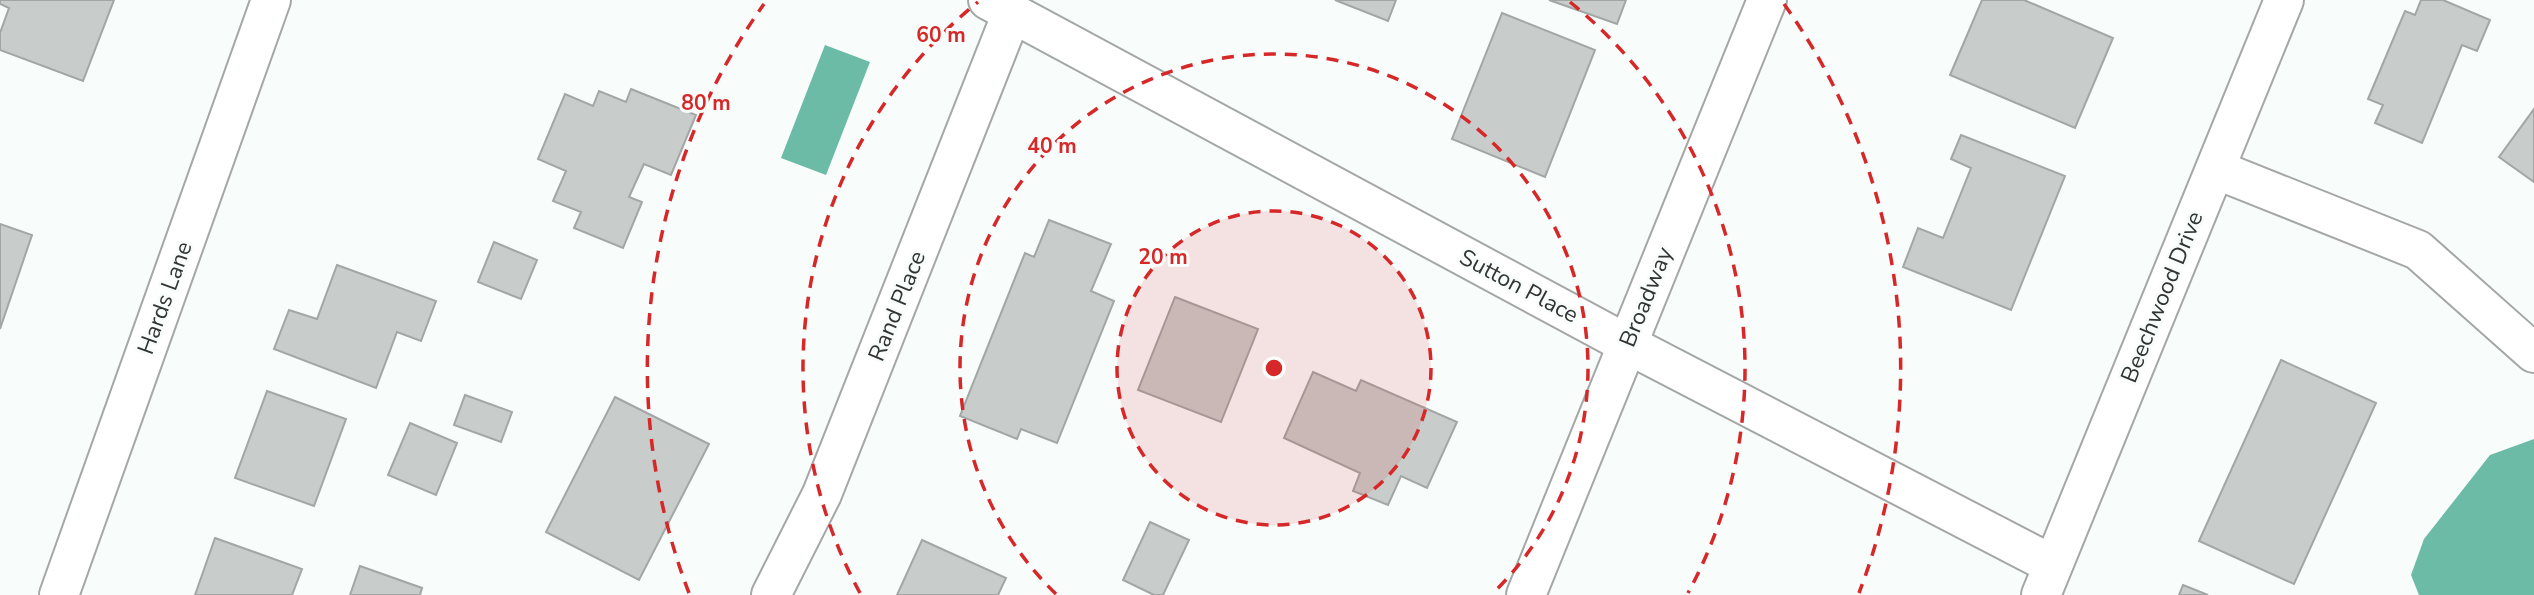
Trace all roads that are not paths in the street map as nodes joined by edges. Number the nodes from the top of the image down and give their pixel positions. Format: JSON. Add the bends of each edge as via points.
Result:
{"nodes":[{"id":1,"x":271,"y":0,"type":"edge"},
{"id":2,"x":1768,"y":0,"type":"edge"},
{"id":3,"x":2284,"y":0,"type":"edge"},
{"id":4,"x":1000,"y":7,"type":"edge"},
{"id":5,"x":2215,"y":169,"type":"junction"},
{"id":6,"x":1627,"y":344,"type":"junction"},
{"id":7,"x":2534,"y":353,"type":"edge"},
{"id":8,"x":2047,"y":580,"type":"edge"},
{"id":9,"x":59,"y":595,"type":"edge"},
{"id":10,"x":771,"y":595,"type":"edge"},
{"id":11,"x":1526,"y":595,"type":"edge"}],
"edges":[{"from":1,"to":9,"type":"street","name":"Hards Lane"},
{"from":2,"to":6,"type":"street","name":"Broadway"},
{"from":3,"to":5,"type":"street","name":"Beechwood Drive"},
{"from":4,"to":6,"type":"street","name":"Sutton Place"},
{"from":4,"to":10,"type":"street","name":"Rand Place","via":[[822,495]]},
{"from":5,"to":7,"type":"street","via":[[2418,250]]},
{"from":5,"to":8,"type":"street","name":"Beechwood Drive"},
{"from":6,"to":8,"type":"street","name":"Sutton Place"},
{"from":6,"to":11,"type":"street","name":"Broadway"}]}
